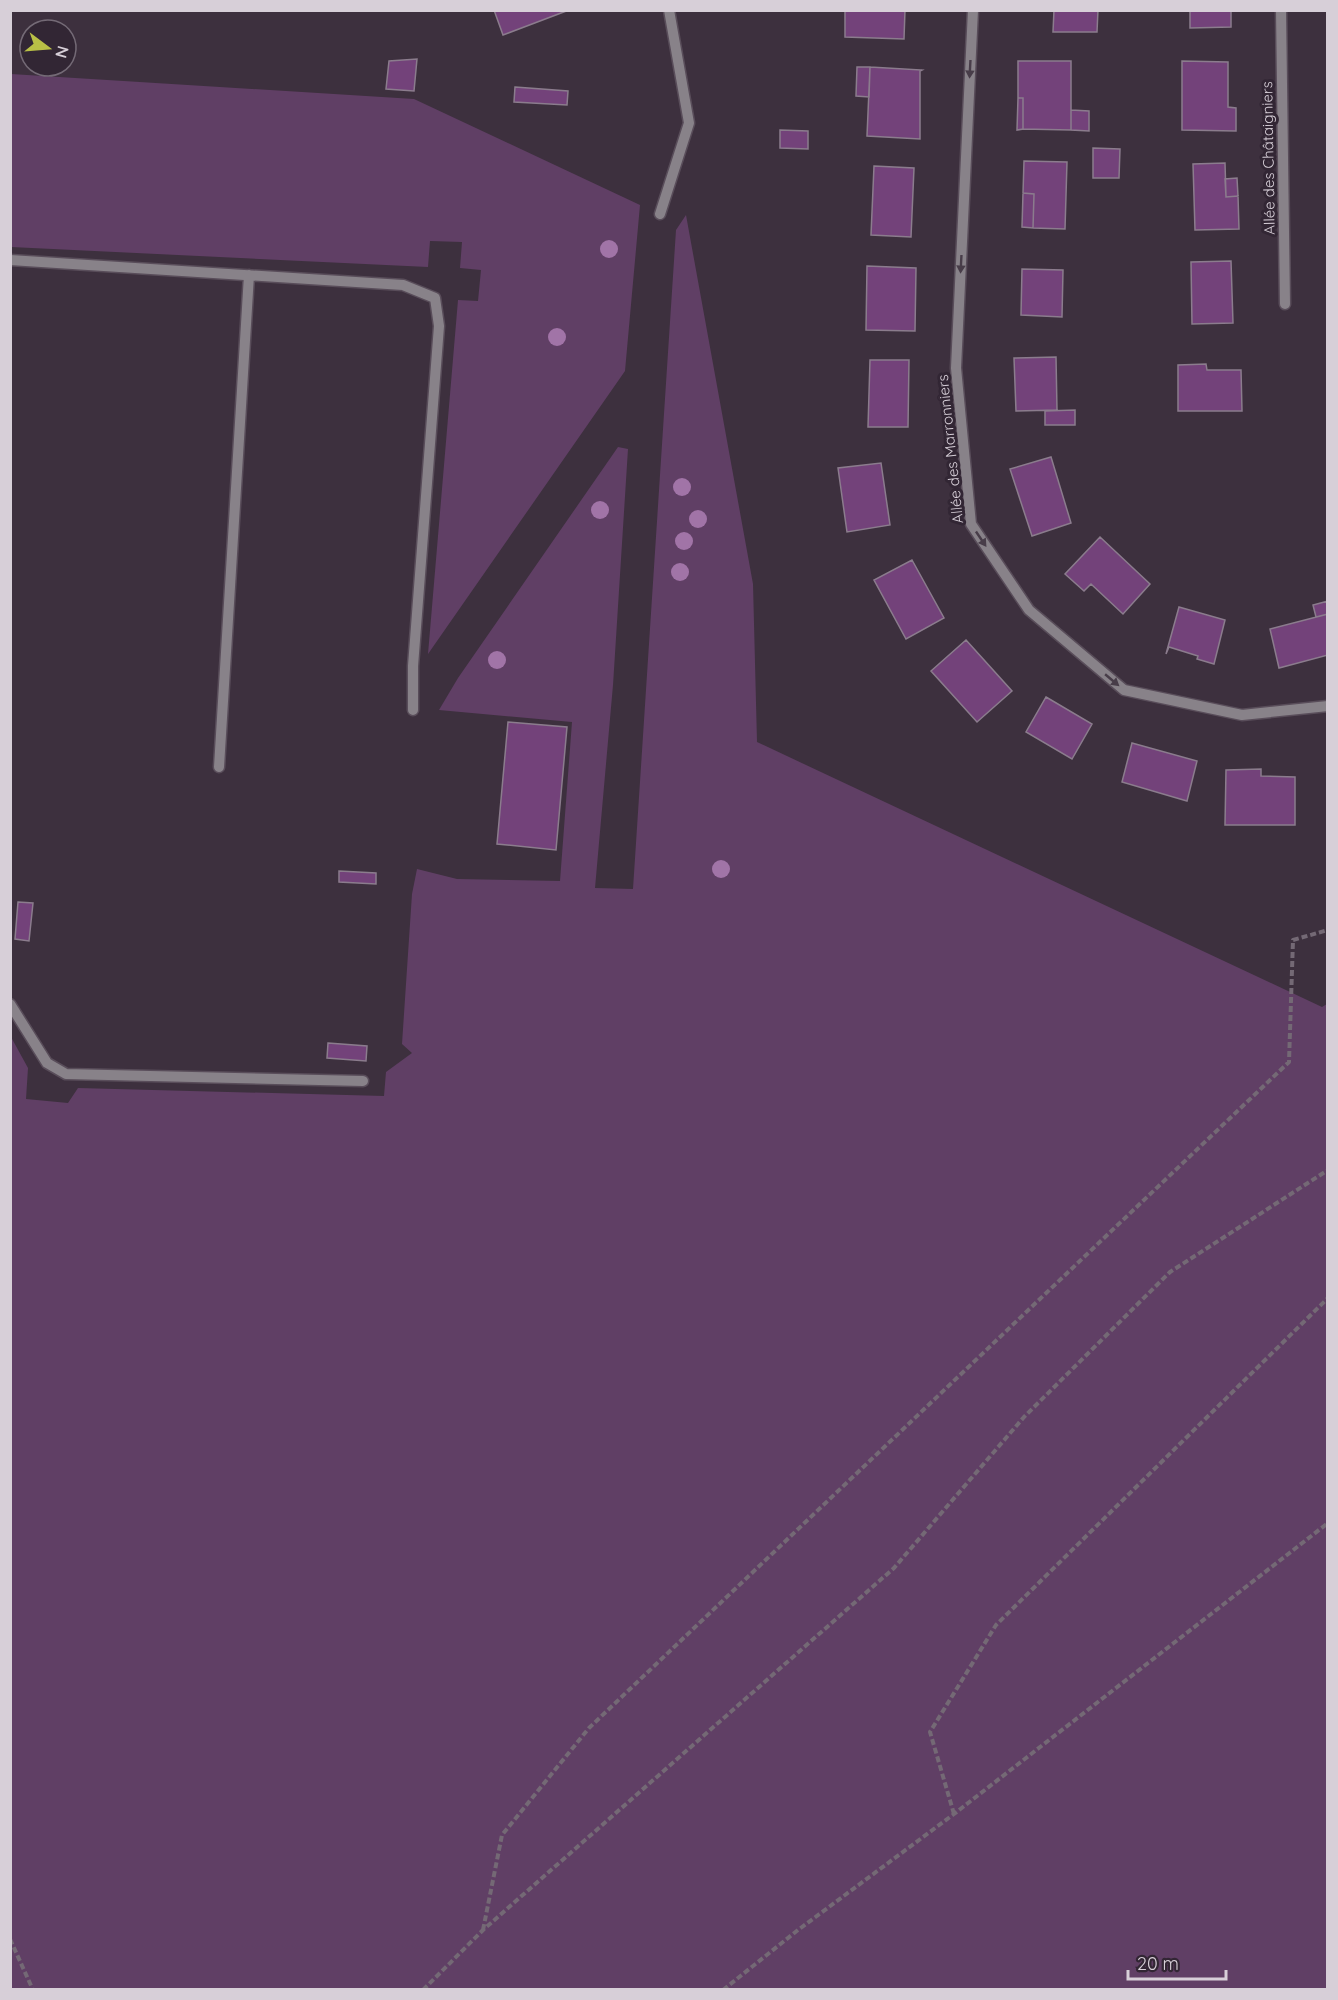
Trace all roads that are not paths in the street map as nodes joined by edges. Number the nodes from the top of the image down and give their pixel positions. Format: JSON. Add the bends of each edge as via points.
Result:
{"nodes":[{"id":1,"x":669,"y":10,"type":"edge"},
{"id":2,"x":973,"y":10,"type":"edge"},
{"id":3,"x":1281,"y":10,"type":"edge"},
{"id":4,"x":660,"y":214,"type":"dead end"},
{"id":5,"x":10,"y":260,"type":"edge"},
{"id":6,"x":249,"y":275,"type":"junction"},
{"id":7,"x":1285,"y":304,"type":"dead end"},
{"id":8,"x":1328,"y":706,"type":"edge"},
{"id":9,"x":413,"y":710,"type":"dead end"},
{"id":10,"x":219,"y":767,"type":"dead end"},
{"id":11,"x":10,"y":1004,"type":"edge"},
{"id":12,"x":363,"y":1080,"type":"dead end"}],
"edges":[{"from":1,"to":4,"type":"street","via":[[688,123]]},
{"from":2,"to":8,"type":"street","name":"Allée des Marronniers","one_way":true,"via":[[956,368],[971,524],[1029,610],[1124,690],[1242,715]]},
{"from":3,"to":7,"type":"street","name":"Allée des Châtaigniers"},
{"from":5,"to":6,"type":"street"},
{"from":6,"to":9,"type":"street","via":[[403,285],[435,298],[439,326]]},
{"from":6,"to":10,"type":"street"},
{"from":11,"to":12,"type":"street","via":[[47,1063],[66,1074]]}]}
